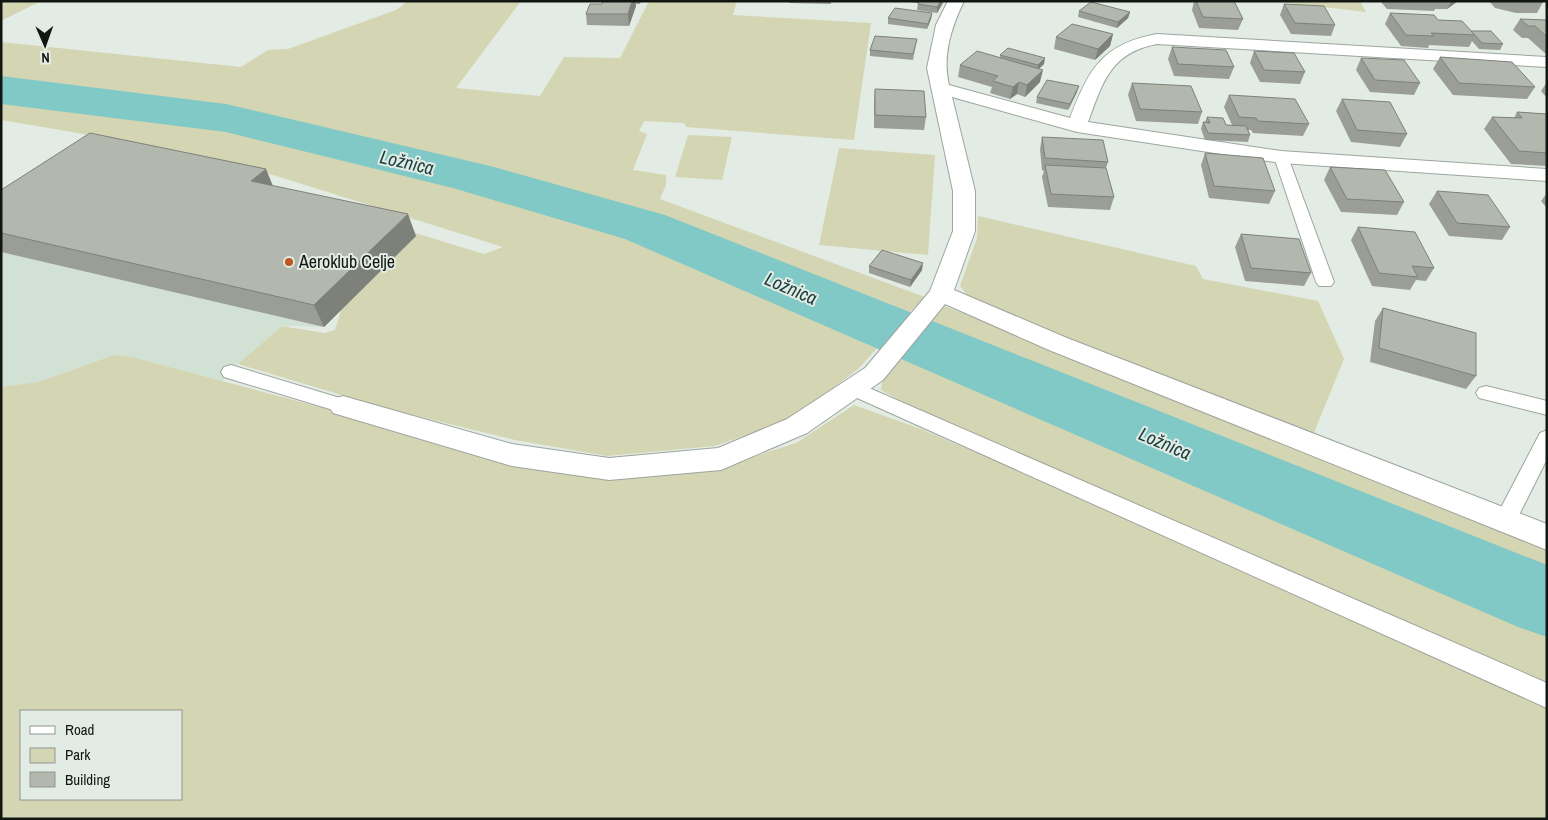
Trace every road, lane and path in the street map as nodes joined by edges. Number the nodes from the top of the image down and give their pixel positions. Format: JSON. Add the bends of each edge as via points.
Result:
{"nodes":[{"id":1,"x":956,"y":1,"type":"edge"},
{"id":2,"x":1547,"y":62,"type":"edge"},
{"id":3,"x":940,"y":88,"type":"junction"},
{"id":4,"x":1077,"y":126,"type":"junction"},
{"id":5,"x":1282,"y":156,"type":"junction"},
{"id":6,"x":1547,"y":176,"type":"edge"},
{"id":7,"x":1325,"y":282,"type":"dead end"},
{"id":8,"x":935,"y":300,"type":"junction"},
{"id":9,"x":231,"y":372,"type":"dead end"},
{"id":10,"x":864,"y":381,"type":"junction"},
{"id":11,"x":1486,"y":393,"type":"dead end"},
{"id":12,"x":343,"y":406,"type":"joint"},
{"id":13,"x":1547,"y":408,"type":"edge"},
{"id":14,"x":1547,"y":438,"type":"edge"},
{"id":15,"x":1505,"y":521,"type":"junction"},
{"id":16,"x":1547,"y":537,"type":"edge"},
{"id":17,"x":1547,"y":696,"type":"edge"}],
"edges":[{"from":1,"to":3,"type":"street","via":[[944,24],[936,68]]},
{"from":2,"to":4,"type":"street","via":[[1157,39],[1124,49],[1100,70]]},
{"from":3,"to":4,"type":"street"},
{"from":3,"to":8,"type":"street","via":[[964,191],[964,231]]},
{"from":4,"to":5,"type":"street"},
{"from":5,"to":6,"type":"street"},
{"from":5,"to":7,"type":"lane"},
{"from":8,"to":10,"type":"street"},
{"from":8,"to":15,"type":"street","via":[[1058,344]]},
{"from":9,"to":12,"type":"lane"},
{"from":10,"to":12,"type":"street","via":[[797,426],[721,459],[610,469],[512,455]]},
{"from":10,"to":17,"type":"lane"},
{"from":11,"to":13,"type":"lane"},
{"from":14,"to":15,"type":"lane"},
{"from":15,"to":16,"type":"street"}]}
